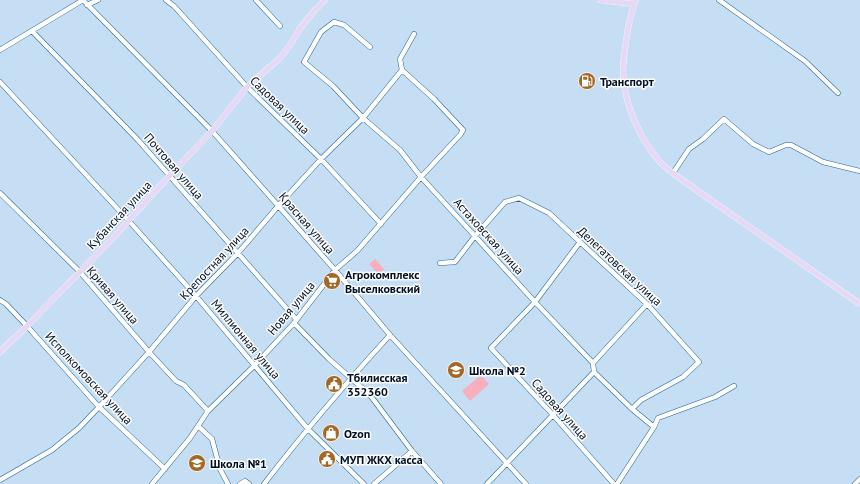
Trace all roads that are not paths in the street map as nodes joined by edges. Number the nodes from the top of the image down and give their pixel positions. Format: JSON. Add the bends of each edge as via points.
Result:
{"nodes":[{"id":1,"x":83,"y":0,"type":"edge"},
{"id":2,"x":98,"y":0,"type":"edge"},
{"id":3,"x":166,"y":0,"type":"edge"},
{"id":4,"x":256,"y":0,"type":"edge"},
{"id":5,"x":325,"y":0,"type":"edge"},
{"id":6,"x":600,"y":0,"type":"edge"},
{"id":7,"x":719,"y":0,"type":"edge"},
{"id":8,"x":635,"y":2,"type":"edge"},
{"id":9,"x":88,"y":5,"type":"junction"},
{"id":10,"x":280,"y":26,"type":"dead end"},
{"id":11,"x":32,"y":31,"type":"junction"},
{"id":12,"x":414,"y":34,"type":"dead end"},
{"id":13,"x":370,"y":47,"type":"dead end"},
{"id":14,"x":0,"y":50,"type":"edge"},
{"id":15,"x":402,"y":70,"type":"junction"},
{"id":16,"x":0,"y":82,"type":"edge"},
{"id":17,"x":247,"y":87,"type":"junction"},
{"id":18,"x":838,"y":93,"type":"dead end"},
{"id":19,"x":363,"y":118,"type":"junction"},
{"id":20,"x":212,"y":131,"type":"junction"},
{"id":21,"x":321,"y":159,"type":"junction"},
{"id":22,"x":860,"y":171,"type":"edge"},
{"id":23,"x":673,"y":173,"type":"junction"},
{"id":24,"x":170,"y":175,"type":"junction"},
{"id":25,"x":421,"y":177,"type":"junction"},
{"id":26,"x":0,"y":193,"type":"edge"},
{"id":27,"x":279,"y":205,"type":"junction"},
{"id":28,"x":129,"y":221,"type":"junction"},
{"id":29,"x":381,"y":224,"type":"junction"},
{"id":30,"x":475,"y":236,"type":"junction"},
{"id":31,"x":580,"y":242,"type":"junction"},
{"id":32,"x":238,"y":253,"type":"junction"},
{"id":33,"x":440,"y":262,"type":"dead end"},
{"id":34,"x":335,"y":270,"type":"junction"},
{"id":35,"x":80,"y":272,"type":"junction"},
{"id":36,"x":196,"y":296,"type":"junction"},
{"id":37,"x":0,"y":300,"type":"edge"},
{"id":38,"x":535,"y":302,"type":"junction"},
{"id":39,"x":647,"y":304,"type":"junction"},
{"id":40,"x":860,"y":304,"type":"edge"},
{"id":41,"x":295,"y":321,"type":"junction"},
{"id":42,"x":27,"y":326,"type":"junction"},
{"id":43,"x":390,"y":335,"type":"junction"},
{"id":44,"x":0,"y":352,"type":"edge"},
{"id":45,"x":149,"y":352,"type":"junction"},
{"id":46,"x":593,"y":363,"type":"junction"},
{"id":47,"x":254,"y":366,"type":"junction"},
{"id":48,"x":594,"y":372,"type":"junction"},
{"id":49,"x":351,"y":378,"type":"junction"},
{"id":50,"x":734,"y":386,"type":"dead end"},
{"id":51,"x":99,"y":407,"type":"junction"},
{"id":52,"x":632,"y":409,"type":"junction"},
{"id":53,"x":208,"y":411,"type":"junction"},
{"id":54,"x":553,"y":415,"type":"junction"},
{"id":55,"x":198,"y":426,"type":"junction"},
{"id":56,"x":654,"y":427,"type":"junction"},
{"id":57,"x":308,"y":428,"type":"junction"},
{"id":58,"x":412,"y":451,"type":"junction"},
{"id":59,"x":507,"y":463,"type":"junction"},
{"id":60,"x":165,"y":469,"type":"junction"},
{"id":61,"x":860,"y":479,"type":"edge"},
{"id":62,"x":0,"y":480,"type":"edge"},
{"id":63,"x":152,"y":484,"type":"edge"},
{"id":64,"x":228,"y":484,"type":"edge"},
{"id":65,"x":240,"y":484,"type":"edge"},
{"id":66,"x":249,"y":484,"type":"edge"},
{"id":67,"x":265,"y":484,"type":"edge"},
{"id":68,"x":364,"y":484,"type":"edge"},
{"id":69,"x":374,"y":484,"type":"edge"},
{"id":70,"x":441,"y":484,"type":"edge"},
{"id":71,"x":487,"y":484,"type":"edge"},
{"id":72,"x":526,"y":484,"type":"edge"},
{"id":73,"x":615,"y":484,"type":"edge"},
{"id":74,"x":855,"y":484,"type":"edge"}],
"edges":[{"from":1,"to":9,"type":"street","name":"Красная улица"},
{"from":1,"to":11,"type":"street"},
{"from":2,"to":9,"type":"street"},
{"from":3,"to":17,"type":"street","name":"Садовая улица"},
{"from":4,"to":10,"type":"street"},
{"from":5,"to":17,"type":"main road","name":"Кубанская улица","via":[[301,27],[280,58]]},
{"from":6,"to":8,"type":"main road"},
{"from":7,"to":18,"type":"street","via":[[805,61]]},
{"from":8,"to":23,"type":"main road","via":[[627,30],[624,86],[634,120],[643,139],[660,162]]},
{"from":9,"to":20,"type":"street","name":"Красная улица"},
{"from":11,"to":14,"type":"street"},
{"from":11,"to":24,"type":"street","name":"Почтовая улица"},
{"from":12,"to":15,"type":"street","via":[[400,59]]},
{"from":13,"to":19,"type":"street","name":"Астаховская улица","via":[[344,25],[334,22],[321,32],[304,62],[334,86]]},
{"from":15,"to":19,"type":"street","name":"Крепостная улица"},
{"from":15,"to":25,"type":"street","name":"Новая улица","via":[[463,130]]},
{"from":16,"to":28,"type":"street","name":"Миллионная улица"},
{"from":17,"to":20,"type":"main road","name":"Кубанская улица"},
{"from":17,"to":21,"type":"street","name":"Садовая улица"},
{"from":19,"to":21,"type":"street","name":"Крепостная улица"},
{"from":19,"to":25,"type":"street","name":"Астаховская улица","via":[[400,150]]},
{"from":20,"to":24,"type":"main road","name":"Кубанская улица"},
{"from":20,"to":27,"type":"street","name":"Красная улица"},
{"from":21,"to":27,"type":"street","name":"Крепостная улица"},
{"from":21,"to":29,"type":"street","name":"Садовая улица"},
{"from":22,"to":23,"type":"street","via":[[823,162],[791,145],[769,152],[753,144],[724,119],[689,149]]},
{"from":23,"to":40,"type":"main road"},
{"from":24,"to":28,"type":"main road","name":"Кубанская улица"},
{"from":24,"to":32,"type":"street","name":"Почтовая улица"},
{"from":25,"to":29,"type":"street","name":"Новая улица"},
{"from":25,"to":30,"type":"street","name":"Астаховская улица"},
{"from":26,"to":35,"type":"street","name":"Кривая улица"},
{"from":27,"to":32,"type":"street","name":"Крепостная улица"},
{"from":27,"to":34,"type":"street","name":"Красная улица"},
{"from":28,"to":35,"type":"main road","name":"Кубанская улица"},
{"from":28,"to":36,"type":"street","name":"Миллионная улица"},
{"from":29,"to":34,"type":"street","name":"Новая улица","via":[[357,251]]},
{"from":30,"to":31,"type":"street","name":"Делегатовская улица","via":[[505,202],[519,198],[548,213]]},
{"from":30,"to":33,"type":"street","via":[[455,262]]},
{"from":30,"to":38,"type":"street","name":"Астаховская улица"},
{"from":31,"to":38,"type":"street"},
{"from":31,"to":39,"type":"street","name":"Делегатовская улица"},
{"from":32,"to":36,"type":"street","name":"Крепостная улица"},
{"from":32,"to":41,"type":"street","name":"Почтовая улица"},
{"from":34,"to":41,"type":"street","name":"Новая улица"},
{"from":34,"to":43,"type":"street","name":"Красная улица"},
{"from":35,"to":42,"type":"main road","name":"Кубанская улица"},
{"from":35,"to":45,"type":"street","name":"Кривая улица"},
{"from":36,"to":45,"type":"street","name":"Крепостная улица"},
{"from":36,"to":47,"type":"street","name":"Миллионная улица"},
{"from":37,"to":42,"type":"street","name":"Исполкомовская улица"},
{"from":38,"to":46,"type":"street","name":"Астаховская улица"},
{"from":38,"to":54,"type":"street","name":"Садовая улица","via":[[491,348]]},
{"from":39,"to":46,"type":"street"},
{"from":39,"to":52,"type":"street","name":"Делегатовская улица","via":[[699,362],[683,377],[641,400]]},
{"from":41,"to":47,"type":"street","name":"Новая улица"},
{"from":41,"to":49,"type":"street","name":"Почтовая улица","via":[[329,359]]},
{"from":42,"to":44,"type":"main road","name":"Кубанская улица"},
{"from":42,"to":51,"type":"street","name":"Исполкомовская улица"},
{"from":43,"to":49,"type":"street"},
{"from":43,"to":59,"type":"street","name":"Красная улица"},
{"from":45,"to":51,"type":"street","name":"Крепостная улица"},
{"from":45,"to":53,"type":"street","name":"Кривая улица"},
{"from":46,"to":48,"type":"street"},
{"from":47,"to":53,"type":"street","name":"Новая улица"},
{"from":47,"to":57,"type":"street","name":"Миллионная улица"},
{"from":48,"to":52,"type":"street"},
{"from":48,"to":54,"type":"street"},
{"from":49,"to":57,"type":"street"},
{"from":49,"to":58,"type":"street","name":"Почтовая улица","via":[[370,395]]},
{"from":50,"to":56,"type":"street","via":[[714,397],[658,418]]},
{"from":51,"to":60,"type":"street","name":"Исполкомовская улица"},
{"from":51,"to":62,"type":"street","name":"Крепостная улица","via":[[52,450]]},
{"from":52,"to":56,"type":"street"},
{"from":53,"to":55,"type":"street","name":"Новая улица"},
{"from":54,"to":59,"type":"street"},
{"from":54,"to":73,"type":"street","name":"Садовая улица"},
{"from":55,"to":60,"type":"street","name":"Новая улица"},
{"from":55,"to":64,"type":"street","via":[[212,440],[220,469]]},
{"from":56,"to":73,"type":"street"},
{"from":57,"to":67,"type":"street"},
{"from":57,"to":68,"type":"street","name":"Миллионная улица"},
{"from":58,"to":69,"type":"street"},
{"from":58,"to":70,"type":"street","name":"Почтовая улица"},
{"from":59,"to":71,"type":"street"},
{"from":59,"to":72,"type":"street","name":"Красная улица"},
{"from":60,"to":63,"type":"street","name":"Новая улица"},
{"from":61,"to":74,"type":"street"},
{"from":65,"to":66,"type":"street","via":[[245,481]]}]}
